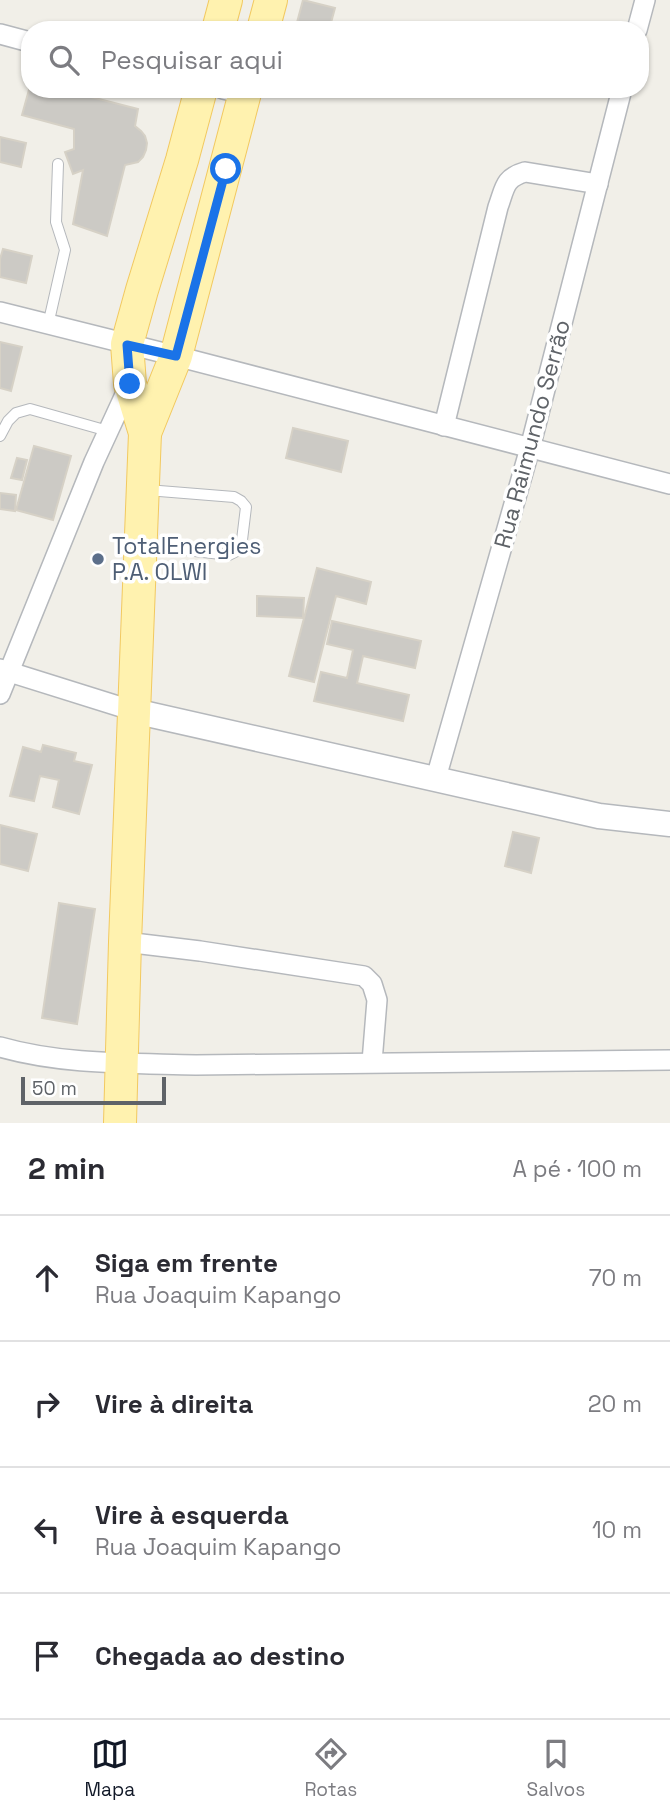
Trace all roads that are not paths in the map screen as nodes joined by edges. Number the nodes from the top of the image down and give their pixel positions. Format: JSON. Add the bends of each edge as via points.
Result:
{"nodes":[{"id":1,"x":226,"y":0,"type":"edge"},
{"id":2,"x":271,"y":0,"type":"edge"},
{"id":3,"x":645,"y":0,"type":"edge"},
{"id":4,"x":220,"y":21,"type":"edge"},
{"id":5,"x":265,"y":21,"type":"edge"},
{"id":6,"x":639,"y":21,"type":"edge"},
{"id":7,"x":0,"y":34,"type":"edge"},
{"id":8,"x":21,"y":40,"type":"edge"},
{"id":9,"x":199,"y":98,"type":"edge"},
{"id":10,"x":236,"y":98,"type":"edge"},
{"id":11,"x":620,"y":98,"type":"edge"},
{"id":12,"x":58,"y":164,"type":"dead end"},
{"id":13,"x":598,"y":184,"type":"junction"},
{"id":14,"x":0,"y":312,"type":"edge"},
{"id":15,"x":48,"y":325,"type":"junction"},
{"id":16,"x":127,"y":345,"type":"junction"},
{"id":17,"x":176,"y":356,"type":"junction"},
{"id":18,"x":130,"y":384,"type":"junction"},
{"id":19,"x":444,"y":426,"type":"junction"},
{"id":20,"x":108,"y":431,"type":"junction"},
{"id":21,"x":145,"y":433,"type":"junction"},
{"id":22,"x":0,"y":436,"type":"edge"},
{"id":23,"x":530,"y":448,"type":"junction"},
{"id":24,"x":670,"y":484,"type":"edge"},
{"id":25,"x":143,"y":490,"type":"junction"},
{"id":26,"x":141,"y":544,"type":"junction"},
{"id":27,"x":5,"y":670,"type":"edge"},
{"id":28,"x":0,"y":694,"type":"edge"},
{"id":29,"x":134,"y":711,"type":"junction"},
{"id":30,"x":436,"y":778,"type":"junction"},
{"id":31,"x":670,"y":824,"type":"edge"},
{"id":32,"x":125,"y":942,"type":"junction"},
{"id":33,"x":0,"y":1047,"type":"edge"},
{"id":34,"x":670,"y":1060,"type":"edge"},
{"id":35,"x":372,"y":1062,"type":"junction"},
{"id":36,"x":123,"y":1063,"type":"junction"},
{"id":37,"x":120,"y":1123,"type":"edge"}],
"edges":[{"from":1,"to":4,"type":"main road"},
{"from":2,"to":5,"type":"main road"},
{"from":3,"to":6,"type":"street"},
{"from":7,"to":8,"type":"street"},
{"from":9,"to":16,"type":"main road"},
{"from":10,"to":17,"type":"main road"},
{"from":11,"to":13,"type":"street","name":"Rua Raimundo Serrão"},
{"from":12,"to":15,"type":"lane","via":[[56,222],[65,250]]},
{"from":13,"to":19,"type":"street","via":[[525,173],[506,184]]},
{"from":13,"to":23,"type":"street","name":"Rua Raimundo Serrão"},
{"from":14,"to":15,"type":"street"},
{"from":15,"to":16,"type":"street"},
{"from":16,"to":17,"type":"street"},
{"from":16,"to":18,"type":"main road"},
{"from":17,"to":19,"type":"street"},
{"from":17,"to":21,"type":"main road"},
{"from":18,"to":20,"type":"street"},
{"from":18,"to":21,"type":"main road"},
{"from":19,"to":23,"type":"street"},
{"from":20,"to":22,"type":"lane","via":[[30,409],[8,421]]},
{"from":20,"to":27,"type":"street"},
{"from":21,"to":25,"type":"main road"},
{"from":23,"to":24,"type":"street"},
{"from":23,"to":30,"type":"street","name":"Rua Raimundo Serrão"},
{"from":25,"to":26,"type":"main road"},
{"from":25,"to":26,"type":"lane","via":[[234,497],[246,508],[239,550],[229,555]]},
{"from":26,"to":29,"type":"main road"},
{"from":27,"to":28,"type":"street"},
{"from":27,"to":29,"type":"street"},
{"from":29,"to":30,"type":"street"},
{"from":29,"to":32,"type":"main road"},
{"from":30,"to":31,"type":"street","via":[[599,816]]},
{"from":32,"to":35,"type":"street","via":[[364,976],[377,1000]]},
{"from":32,"to":36,"type":"main road"},
{"from":33,"to":36,"type":"street","via":[[42,1056]]},
{"from":34,"to":35,"type":"street"},
{"from":35,"to":36,"type":"street"},
{"from":36,"to":37,"type":"main road"}]}
